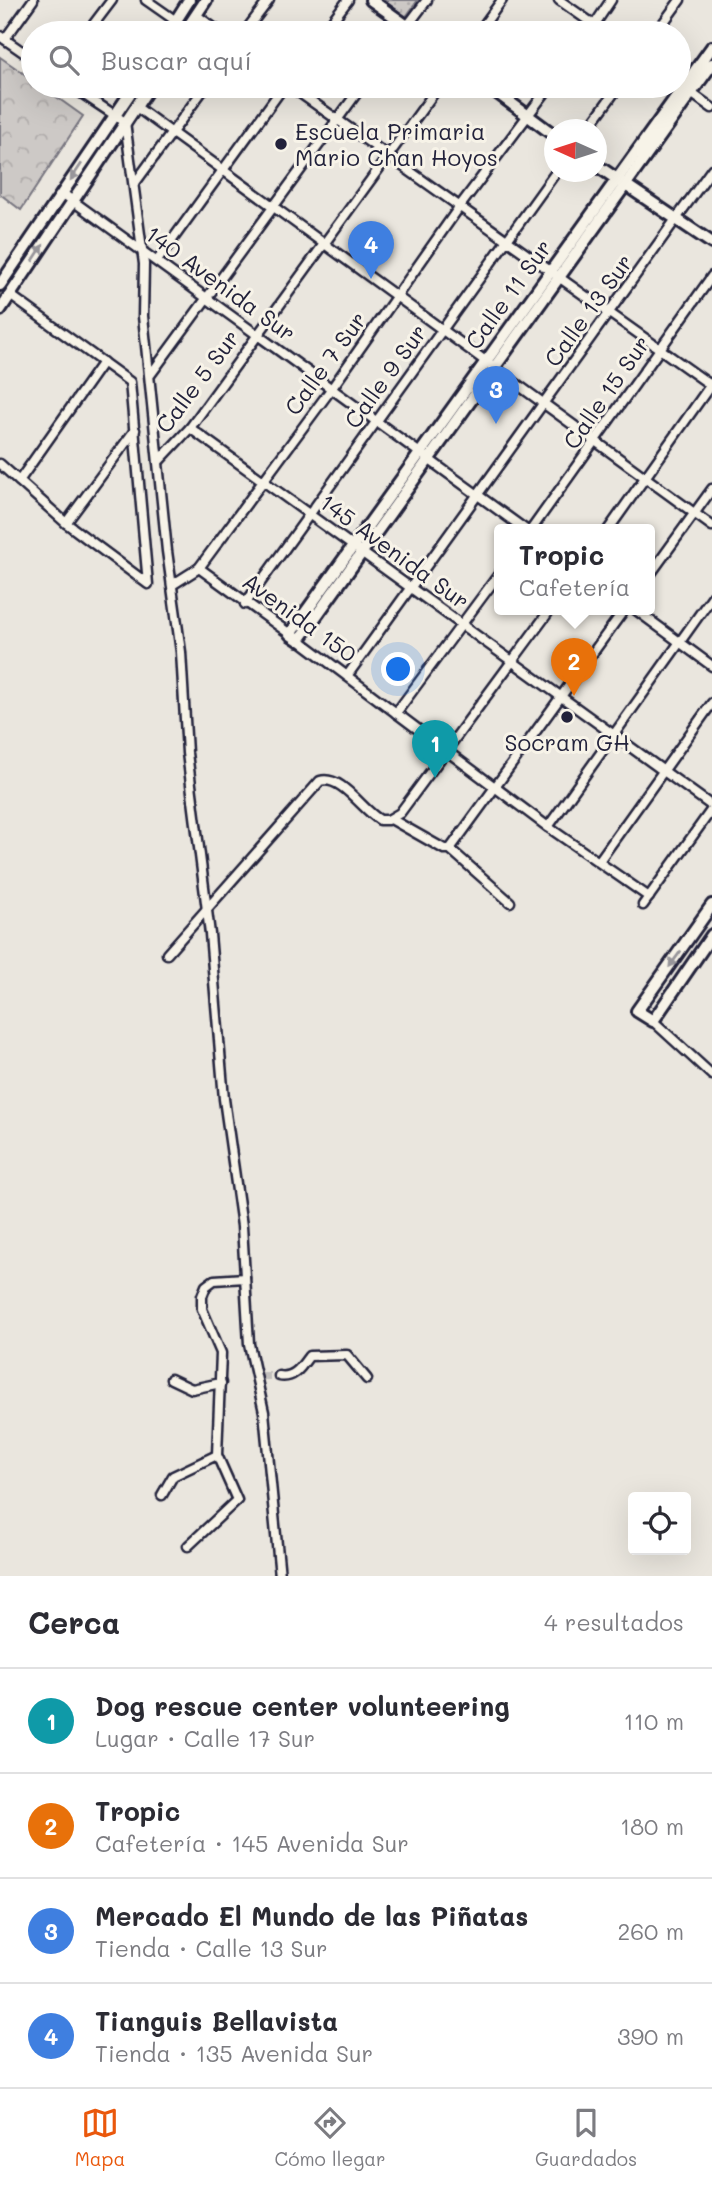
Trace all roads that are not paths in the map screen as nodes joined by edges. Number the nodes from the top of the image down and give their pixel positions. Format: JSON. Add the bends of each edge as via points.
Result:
{"nodes":[{"id":1,"x":33,"y":0,"type":"edge"},
{"id":2,"x":112,"y":0,"type":"edge"},
{"id":3,"x":146,"y":0,"type":"edge"},
{"id":4,"x":189,"y":0,"type":"edge"},
{"id":5,"x":206,"y":0,"type":"edge"},
{"id":6,"x":269,"y":0,"type":"edge"},
{"id":7,"x":348,"y":0,"type":"edge"},
{"id":8,"x":371,"y":0,"type":"edge"},
{"id":9,"x":427,"y":0,"type":"edge"},
{"id":10,"x":502,"y":0,"type":"edge"},
{"id":11,"x":559,"y":0,"type":"edge"},
{"id":12,"x":611,"y":0,"type":"edge"},
{"id":13,"x":680,"y":0,"type":"edge"},
{"id":14,"x":196,"y":15,"type":"junction"},
{"id":15,"x":97,"y":21,"type":"edge"},
{"id":16,"x":176,"y":21,"type":"joint"},
{"id":17,"x":192,"y":21,"type":"edge"},
{"id":18,"x":204,"y":21,"type":"edge"},
{"id":19,"x":253,"y":21,"type":"edge"},
{"id":20,"x":332,"y":21,"type":"edge"},
{"id":21,"x":397,"y":21,"type":"edge"},
{"id":22,"x":415,"y":21,"type":"edge"},
{"id":23,"x":487,"y":21,"type":"edge"},
{"id":24,"x":588,"y":21,"type":"edge"},
{"id":25,"x":597,"y":21,"type":"edge"},
{"id":26,"x":665,"y":21,"type":"edge"},
{"id":27,"x":3,"y":38,"type":"edge"},
{"id":28,"x":712,"y":47,"type":"edge"},
{"id":29,"x":21,"y":51,"type":"edge"},
{"id":30,"x":712,"y":64,"type":"edge"},
{"id":31,"x":691,"y":78,"type":"edge"},
{"id":32,"x":691,"y":82,"type":"edge"},
{"id":33,"x":691,"y":93,"type":"edge"},
{"id":34,"x":88,"y":98,"type":"edge"},
{"id":35,"x":127,"y":98,"type":"edge"},
{"id":36,"x":141,"y":98,"type":"edge"},
{"id":37,"x":198,"y":98,"type":"edge"},
{"id":38,"x":275,"y":98,"type":"edge"},
{"id":39,"x":308,"y":98,"type":"edge"},
{"id":40,"x":353,"y":98,"type":"edge"},
{"id":41,"x":430,"y":98,"type":"edge"},
{"id":42,"x":504,"y":98,"type":"edge"},
{"id":43,"x":541,"y":98,"type":"edge"},
{"id":44,"x":610,"y":98,"type":"edge"},
{"id":45,"x":677,"y":98,"type":"edge"},
{"id":46,"x":135,"y":106,"type":"junction"},
{"id":47,"x":712,"y":108,"type":"edge"},
{"id":48,"x":114,"y":116,"type":"junction"},
{"id":49,"x":528,"y":116,"type":"junction"},
{"id":50,"x":337,"y":118,"type":"junction"},
{"id":51,"x":595,"y":119,"type":"edge"},
{"id":52,"x":125,"y":122,"type":"junction"},
{"id":53,"x":544,"y":127,"type":"edge"},
{"id":54,"x":173,"y":133,"type":"junction"},
{"id":55,"x":387,"y":155,"type":"junction"},
{"id":56,"x":712,"y":169,"type":"edge"},
{"id":57,"x":222,"y":171,"type":"junction"},
{"id":58,"x":607,"y":172,"type":"edge"},
{"id":59,"x":548,"y":182,"type":"edge"},
{"id":60,"x":622,"y":182,"type":"junction"},
{"id":61,"x":135,"y":183,"type":"junction"},
{"id":62,"x":62,"y":193,"type":"junction"},
{"id":63,"x":72,"y":200,"type":"junction"},
{"id":64,"x":460,"y":206,"type":"junction"},
{"id":65,"x":273,"y":208,"type":"junction"},
{"id":66,"x":678,"y":218,"type":"junction"},
{"id":67,"x":506,"y":238,"type":"junction"},
{"id":68,"x":712,"y":243,"type":"edge"},
{"id":69,"x":322,"y":244,"type":"junction"},
{"id":70,"x":143,"y":250,"type":"junction"},
{"id":71,"x":157,"y":261,"type":"junction"},
{"id":72,"x":555,"y":273,"type":"junction"},
{"id":73,"x":712,"y":276,"type":"edge"},
{"id":74,"x":0,"y":285,"type":"edge"},
{"id":75,"x":10,"y":295,"type":"junction"},
{"id":76,"x":206,"y":296,"type":"junction"},
{"id":77,"x":397,"y":297,"type":"junction"},
{"id":78,"x":0,"y":310,"type":"edge"},
{"id":79,"x":609,"y":312,"type":"junction"},
{"id":80,"x":442,"y":330,"type":"junction"},
{"id":81,"x":257,"y":333,"type":"junction"},
{"id":82,"x":660,"y":348,"type":"junction"},
{"id":83,"x":103,"y":362,"type":"junction"},
{"id":84,"x":491,"y":363,"type":"junction"},
{"id":85,"x":150,"y":374,"type":"junction"},
{"id":86,"x":712,"y":384,"type":"edge"},
{"id":87,"x":332,"y":388,"type":"junction"},
{"id":88,"x":546,"y":403,"type":"junction"},
{"id":89,"x":377,"y":420,"type":"junction"},
{"id":90,"x":190,"y":428,"type":"junction"},
{"id":91,"x":135,"y":430,"type":"junction"},
{"id":92,"x":596,"y":439,"type":"junction"},
{"id":93,"x":425,"y":454,"type":"junction"},
{"id":94,"x":159,"y":462,"type":"junction"},
{"id":95,"x":0,"y":464,"type":"edge"},
{"id":96,"x":647,"y":478,"type":"junction"},
{"id":97,"x":19,"y":481,"type":"junction"},
{"id":98,"x":262,"y":481,"type":"junction"},
{"id":99,"x":712,"y":489,"type":"edge"},
{"id":100,"x":479,"y":495,"type":"junction"},
{"id":101,"x":309,"y":512,"type":"junction"},
{"id":102,"x":695,"y":513,"type":"junction"},
{"id":103,"x":66,"y":523,"type":"junction"},
{"id":104,"x":520,"y":524,"type":"edge"},
{"id":105,"x":532,"y":524,"type":"edge"},
{"id":106,"x":612,"y":524,"type":"edge"},
{"id":107,"x":712,"y":526,"type":"edge"},
{"id":108,"x":358,"y":548,"type":"junction"},
{"id":109,"x":199,"y":568,"type":"junction"},
{"id":110,"x":655,"y":568,"type":"edge"},
{"id":111,"x":494,"y":581,"type":"edge"},
{"id":112,"x":172,"y":585,"type":"junction"},
{"id":113,"x":412,"y":587,"type":"junction"},
{"id":114,"x":712,"y":597,"type":"edge"},
{"id":115,"x":246,"y":604,"type":"junction"},
{"id":116,"x":546,"y":615,"type":"edge"},
{"id":117,"x":620,"y":615,"type":"edge"},
{"id":118,"x":643,"y":615,"type":"edge"},
{"id":119,"x":462,"y":623,"type":"junction"},
{"id":120,"x":294,"y":637,"type":"junction"},
{"id":121,"x":680,"y":642,"type":"junction"},
{"id":122,"x":513,"y":661,"type":"junction"},
{"id":123,"x":712,"y":666,"type":"edge"},
{"id":124,"x":347,"y":676,"type":"junction"},
{"id":125,"x":561,"y":698,"type":"junction"},
{"id":126,"x":712,"y":703,"type":"edge"},
{"id":127,"x":397,"y":713,"type":"junction"},
{"id":128,"x":613,"y":736,"type":"junction"},
{"id":129,"x":447,"y":752,"type":"junction"},
{"id":130,"x":663,"y":769,"type":"junction"},
{"id":131,"x":497,"y":788,"type":"junction"},
{"id":132,"x":712,"y":807,"type":"edge"},
{"id":133,"x":391,"y":818,"type":"junction"},
{"id":134,"x":548,"y":827,"type":"junction"},
{"id":135,"x":450,"y":849,"type":"junction"},
{"id":136,"x":599,"y":861,"type":"junction"},
{"id":137,"x":649,"y":897,"type":"junction"},
{"id":138,"x":509,"y":902,"type":"dead end"},
{"id":139,"x":643,"y":905,"type":"dead end"},
{"id":140,"x":712,"y":905,"type":"edge"},
{"id":141,"x":206,"y":908,"type":"junction"},
{"id":142,"x":711,"y":939,"type":"edge"},
{"id":143,"x":167,"y":954,"type":"dead end"},
{"id":144,"x":653,"y":1021,"type":"junction"},
{"id":145,"x":712,"y":1075,"type":"edge"},
{"id":146,"x":245,"y":1278,"type":"junction"},
{"id":147,"x":279,"y":1376,"type":"tunnel mouth"},
{"id":148,"x":171,"y":1379,"type":"dead end"},
{"id":149,"x":367,"y":1379,"type":"dead end"},
{"id":150,"x":221,"y":1383,"type":"junction"},
{"id":151,"x":218,"y":1454,"type":"junction"},
{"id":152,"x":162,"y":1495,"type":"dead end"},
{"id":153,"x":188,"y":1546,"type":"dead end"},
{"id":154,"x":280,"y":1576,"type":"edge"}],
"edges":[{"from":1,"to":27,"type":"street"},
{"from":2,"to":15,"type":"street"},
{"from":3,"to":16,"type":"street"},
{"from":4,"to":16,"type":"street"},
{"from":5,"to":14,"type":"street"},
{"from":6,"to":19,"type":"street"},
{"from":7,"to":20,"type":"street"},
{"from":8,"to":21,"type":"street"},
{"from":9,"to":22,"type":"street"},
{"from":10,"to":23,"type":"street"},
{"from":11,"to":24,"type":"street"},
{"from":12,"to":25,"type":"street"},
{"from":13,"to":26,"type":"street"},
{"from":14,"to":17,"type":"street"},
{"from":14,"to":18,"type":"street"},
{"from":27,"to":29,"type":"street"},
{"from":28,"to":31,"type":"street","name":"Calle 11 Sur"},
{"from":30,"to":32,"type":"street","name":"Calle 11 Sur"},
{"from":33,"to":47,"type":"street"},
{"from":34,"to":48,"type":"street"},
{"from":35,"to":48,"type":"street"},
{"from":36,"to":46,"type":"street"},
{"from":37,"to":54,"type":"street"},
{"from":38,"to":57,"type":"street"},
{"from":39,"to":50,"type":"street"},
{"from":40,"to":50,"type":"street"},
{"from":41,"to":55,"type":"street","name":"Calle 5 Sur"},
{"from":42,"to":49,"type":"street"},
{"from":43,"to":49,"type":"street","name":"Calle 7 Sur"},
{"from":44,"to":51,"type":"street"},
{"from":45,"to":60,"type":"street","name":"Calle 11 Sur"},
{"from":46,"to":52,"type":"street"},
{"from":46,"to":54,"type":"street"},
{"from":48,"to":52,"type":"street"},
{"from":48,"to":62,"type":"street","one_way":true},
{"from":49,"to":53,"type":"street"},
{"from":49,"to":64,"type":"street","name":"Calle 7 Sur"},
{"from":50,"to":55,"type":"street"},
{"from":50,"to":65,"type":"street"},
{"from":52,"to":61,"type":"street"},
{"from":52,"to":63,"type":"street"},
{"from":54,"to":57,"type":"street"},
{"from":54,"to":61,"type":"street"},
{"from":55,"to":64,"type":"street"},
{"from":55,"to":69,"type":"street","name":"Calle 5 Sur"},
{"from":56,"to":66,"type":"street","name":"Calle 13 Sur"},
{"from":57,"to":65,"type":"street"},
{"from":57,"to":71,"type":"street"},
{"from":58,"to":60,"type":"street"},
{"from":59,"to":67,"type":"street","name":"Calle 9 Sur"},
{"from":60,"to":66,"type":"street"},
{"from":60,"to":72,"type":"street","name":"Calle 11 Sur"},
{"from":61,"to":70,"type":"street"},
{"from":62,"to":63,"type":"street","name":"140 Avenida Sur"},
{"from":62,"to":74,"type":"street"},
{"from":63,"to":70,"type":"street","name":"140 Avenida Sur"},
{"from":75,"to":63,"type":"street","one_way":true},
{"from":64,"to":67,"type":"street"},
{"from":64,"to":77,"type":"street","name":"Calle 7 Sur"},
{"from":65,"to":69,"type":"street"},
{"from":65,"to":76,"type":"street"},
{"from":66,"to":68,"type":"street"},
{"from":66,"to":79,"type":"street","name":"Calle 13 Sur"},
{"from":67,"to":72,"type":"street"},
{"from":67,"to":80,"type":"street","name":"Calle 9 Sur"},
{"from":69,"to":77,"type":"street"},
{"from":69,"to":81,"type":"street","name":"Calle 5 Sur"},
{"from":70,"to":71,"type":"street","name":"140 Avenida Sur"},
{"from":70,"to":85,"type":"street","via":[[143,316]]},
{"from":71,"to":76,"type":"street","name":"140 Avenida Sur"},
{"from":72,"to":79,"type":"street"},
{"from":72,"to":84,"type":"street","name":"Calle 11 Sur"},
{"from":73,"to":82,"type":"street","name":"Calle 15 Sur"},
{"from":75,"to":78,"type":"street"},
{"from":75,"to":83,"type":"street"},
{"from":76,"to":81,"type":"street","name":"140 Avenida Sur"},
{"from":76,"to":85,"type":"street"},
{"from":77,"to":80,"type":"street"},
{"from":77,"to":87,"type":"street","name":"Calle 7 Sur"},
{"from":79,"to":82,"type":"street"},
{"from":79,"to":88,"type":"street","name":"Calle 13 Sur"},
{"from":80,"to":84,"type":"street"},
{"from":80,"to":89,"type":"street","name":"Calle 9 Sur"},
{"from":81,"to":87,"type":"street","name":"140 Avenida Sur"},
{"from":81,"to":90,"type":"street","name":"Calle 5 Sur"},
{"from":82,"to":86,"type":"street"},
{"from":82,"to":92,"type":"street","name":"Calle 15 Sur"},
{"from":83,"to":91,"type":"street","via":[[130,383]]},
{"from":83,"to":97,"type":"street"},
{"from":84,"to":88,"type":"street"},
{"from":84,"to":93,"type":"street","name":"Calle 11 Sur"},
{"from":85,"to":94,"type":"street"},
{"from":86,"to":96,"type":"street"},
{"from":87,"to":89,"type":"street","name":"140 Avenida Sur"},
{"from":87,"to":98,"type":"street","name":"Calle 7 Sur"},
{"from":88,"to":92,"type":"street"},
{"from":88,"to":100,"type":"street","name":"Calle 13 Sur"},
{"from":89,"to":93,"type":"street","name":"140 Avenida Sur"},
{"from":89,"to":101,"type":"street","name":"Calle 9 Sur"},
{"from":90,"to":94,"type":"street","name":"Calle 5 Sur"},
{"from":90,"to":98,"type":"street","name":"145 Avenida Sur"},
{"from":91,"to":103,"type":"street"},
{"from":91,"to":103,"type":"street","via":[[148,584]]},
{"from":92,"to":96,"type":"street"},
{"from":92,"to":105,"type":"street","name":"Calle 15 Sur"},
{"from":93,"to":100,"type":"street","name":"140 Avenida Sur"},
{"from":93,"to":108,"type":"street","name":"Calle 11 Sur"},
{"from":94,"to":112,"type":"street"},
{"from":95,"to":97,"type":"street"},
{"from":96,"to":102,"type":"street"},
{"from":96,"to":106,"type":"street"},
{"from":97,"to":103,"type":"street"},
{"from":98,"to":101,"type":"street","name":"145 Avenida Sur"},
{"from":98,"to":109,"type":"street","name":"Calle 7 Sur"},
{"from":99,"to":102,"type":"street"},
{"from":100,"to":104,"type":"street","name":"140 Avenida Sur"},
{"from":100,"to":113,"type":"street","name":"Calle 13 Sur"},
{"from":101,"to":108,"type":"street","name":"145 Avenida Sur"},
{"from":101,"to":115,"type":"street","name":"Calle 9 Sur"},
{"from":102,"to":107,"type":"street"},
{"from":102,"to":110,"type":"street"},
{"from":108,"to":113,"type":"street","name":"145 Avenida Sur"},
{"from":108,"to":120,"type":"street","name":"Calle 11 Sur"},
{"from":109,"to":112,"type":"street","name":"Calle 7 Sur"},
{"from":109,"to":115,"type":"street","name":"Avenida 150"},
{"from":111,"to":119,"type":"street"},
{"from":112,"to":141,"type":"street"},
{"from":113,"to":119,"type":"street","name":"145 Avenida Sur"},
{"from":113,"to":124,"type":"street","name":"Calle 13 Sur"},
{"from":114,"to":121,"type":"street"},
{"from":115,"to":120,"type":"street","name":"Avenida 150"},
{"from":116,"to":122,"type":"street"},
{"from":117,"to":125,"type":"street"},
{"from":118,"to":121,"type":"street"},
{"from":119,"to":122,"type":"street","name":"145 Avenida Sur"},
{"from":119,"to":127,"type":"street"},
{"from":120,"to":124,"type":"street","name":"Avenida 150"},
{"from":121,"to":123,"type":"street"},
{"from":121,"to":128,"type":"street"},
{"from":122,"to":125,"type":"street","name":"145 Avenida Sur"},
{"from":122,"to":129,"type":"street"},
{"from":124,"to":127,"type":"street","name":"Avenida 150"},
{"from":125,"to":128,"type":"street","name":"145 Avenida Sur"},
{"from":125,"to":131,"type":"street"},
{"from":126,"to":130,"type":"street"},
{"from":127,"to":129,"type":"street","name":"Avenida 150"},
{"from":128,"to":130,"type":"street","name":"145 Avenida Sur"},
{"from":128,"to":134,"type":"street"},
{"from":129,"to":131,"type":"street","name":"Avenida 150"},
{"from":129,"to":133,"type":"street","via":[[400,813]]},
{"from":130,"to":132,"type":"street","name":"145 Avenida Sur"},
{"from":130,"to":136,"type":"street"},
{"from":131,"to":134,"type":"street","name":"Avenida 150"},
{"from":131,"to":135,"type":"street"},
{"from":132,"to":137,"type":"street"},
{"from":133,"to":135,"type":"street"},
{"from":133,"to":141,"type":"street","via":[[377,818],[336,783],[320,782]]},
{"from":134,"to":136,"type":"street","name":"Avenida 150"},
{"from":135,"to":138,"type":"street"},
{"from":136,"to":137,"type":"street","name":"Avenida 150"},
{"from":137,"to":139,"type":"street"},
{"from":140,"to":144,"type":"street","one_way":true,"via":[[636,1012]]},
{"from":141,"to":143,"type":"street"},
{"from":141,"to":146,"type":"street"},
{"from":142,"to":144,"type":"street"},
{"from":144,"to":145,"type":"street"},
{"from":146,"to":150,"type":"street","via":[[214,1280],[202,1296],[202,1309],[221,1353]]},
{"from":146,"to":154,"type":"street","via":[[248,1344],[264,1412]]},
{"from":147,"to":149,"type":"street","via":[[297,1372],[309,1356],[347,1355]]},
{"from":148,"to":150,"type":"street","via":[[192,1389]]},
{"from":150,"to":151,"type":"street"},
{"from":151,"to":152,"type":"street","via":[[173,1476]]},
{"from":151,"to":153,"type":"street","via":[[237,1500]]}]}
